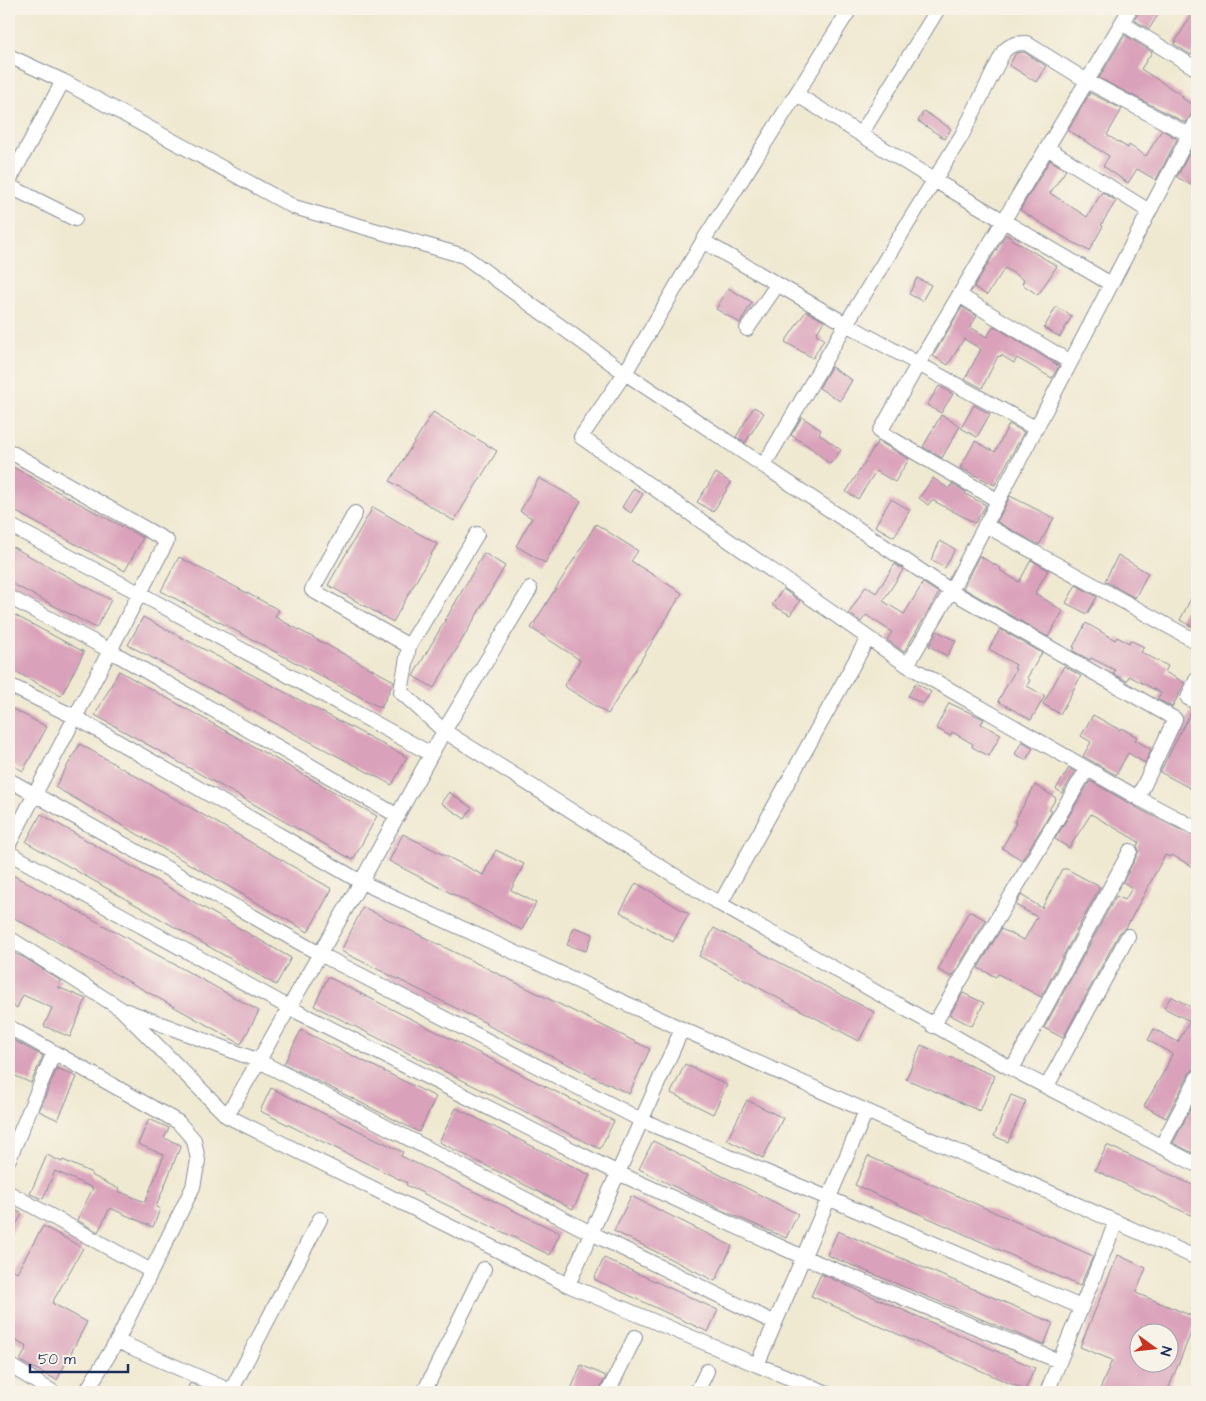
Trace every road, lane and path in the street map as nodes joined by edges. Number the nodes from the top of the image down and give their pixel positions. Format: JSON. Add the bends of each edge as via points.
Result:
{"nodes":[{"id":1,"x":850,"y":9,"type":"edge"},
{"id":2,"x":938,"y":9,"type":"edge"},
{"id":3,"x":1130,"y":9,"type":"edge"},
{"id":4,"x":1122,"y":23,"type":"junction"},
{"id":5,"x":9,"y":56,"type":"edge"},
{"id":6,"x":1197,"y":69,"type":"edge"},
{"id":7,"x":1087,"y":81,"type":"junction"},
{"id":8,"x":63,"y":82,"type":"junction"},
{"id":9,"x":796,"y":94,"type":"junction"},
{"id":10,"x":1197,"y":120,"type":"edge"},
{"id":11,"x":861,"y":134,"type":"junction"},
{"id":12,"x":1193,"y":137,"type":"edge"},
{"id":13,"x":1047,"y":148,"type":"junction"},
{"id":14,"x":934,"y":180,"type":"junction"},
{"id":15,"x":9,"y":181,"type":"edge"},
{"id":16,"x":9,"y":186,"type":"edge"},
{"id":17,"x":1149,"y":211,"type":"junction"},
{"id":18,"x":75,"y":219,"type":"dead end"},
{"id":19,"x":1004,"y":220,"type":"junction"},
{"id":20,"x":703,"y":241,"type":"junction"},
{"id":21,"x":1111,"y":284,"type":"junction"},
{"id":22,"x":777,"y":285,"type":"junction"},
{"id":23,"x":959,"y":295,"type":"junction"},
{"id":24,"x":846,"y":324,"type":"junction"},
{"id":25,"x":747,"y":329,"type":"dead end"},
{"id":26,"x":1070,"y":362,"type":"junction"},
{"id":27,"x":918,"y":364,"type":"junction"},
{"id":28,"x":625,"y":373,"type":"junction"},
{"id":29,"x":1035,"y":428,"type":"junction"},
{"id":30,"x":9,"y":451,"type":"edge"},
{"id":31,"x":764,"y":465,"type":"junction"},
{"id":32,"x":997,"y":500,"type":"junction"},
{"id":33,"x":355,"y":513,"type":"dead end"},
{"id":34,"x":9,"y":525,"type":"edge"},
{"id":35,"x":985,"y":525,"type":"junction"},
{"id":36,"x":477,"y":534,"type":"dead end"},
{"id":37,"x":530,"y":589,"type":"dead end"},
{"id":38,"x":951,"y":591,"type":"junction"},
{"id":39,"x":139,"y":593,"type":"junction"},
{"id":40,"x":9,"y":597,"type":"edge"},
{"id":41,"x":868,"y":638,"type":"junction"},
{"id":42,"x":1197,"y":642,"type":"edge"},
{"id":43,"x":409,"y":646,"type":"junction"},
{"id":44,"x":110,"y":650,"type":"junction"},
{"id":45,"x":907,"y":665,"type":"junction"},
{"id":46,"x":1197,"y":678,"type":"edge"},
{"id":47,"x":9,"y":685,"type":"edge"},
{"id":48,"x":1197,"y":703,"type":"edge"},
{"id":49,"x":74,"y":717,"type":"junction"},
{"id":50,"x":444,"y":731,"type":"junction"},
{"id":51,"x":432,"y":754,"type":"junction"},
{"id":52,"x":1087,"y":769,"type":"junction"},
{"id":53,"x":9,"y":780,"type":"edge"},
{"id":54,"x":35,"y":794,"type":"junction"},
{"id":55,"x":1138,"y":798,"type":"junction"},
{"id":56,"x":398,"y":816,"type":"junction"},
{"id":57,"x":1197,"y":830,"type":"edge"},
{"id":58,"x":9,"y":844,"type":"edge"},
{"id":59,"x":1130,"y":850,"type":"dead end"},
{"id":60,"x":9,"y":853,"type":"edge"},
{"id":61,"x":361,"y":882,"type":"junction"},
{"id":62,"x":720,"y":904,"type":"junction"},
{"id":63,"x":1128,"y":936,"type":"dead end"},
{"id":64,"x":9,"y":938,"type":"edge"},
{"id":65,"x":320,"y":954,"type":"junction"},
{"id":66,"x":290,"y":1008,"type":"junction"},
{"id":67,"x":122,"y":1009,"type":"junction"},
{"id":68,"x":934,"y":1026,"type":"junction"},
{"id":69,"x":9,"y":1027,"type":"edge"},
{"id":70,"x":682,"y":1028,"type":"junction"},
{"id":71,"x":54,"y":1052,"type":"junction"},
{"id":72,"x":259,"y":1061,"type":"junction"},
{"id":73,"x":1012,"y":1069,"type":"junction"},
{"id":74,"x":1197,"y":1078,"type":"edge"},
{"id":75,"x":1047,"y":1086,"type":"junction"},
{"id":76,"x":866,"y":1111,"type":"junction"},
{"id":77,"x":228,"y":1116,"type":"junction"},
{"id":78,"x":641,"y":1120,"type":"junction"},
{"id":79,"x":1161,"y":1147,"type":"junction"},
{"id":80,"x":9,"y":1160,"type":"edge"},
{"id":81,"x":1197,"y":1166,"type":"edge"},
{"id":82,"x":618,"y":1173,"type":"junction"},
{"id":83,"x":9,"y":1193,"type":"edge"},
{"id":84,"x":828,"y":1198,"type":"junction"},
{"id":85,"x":320,"y":1218,"type":"dead end"},
{"id":86,"x":1116,"y":1222,"type":"junction"},
{"id":87,"x":591,"y":1233,"type":"junction"},
{"id":88,"x":803,"y":1257,"type":"junction"},
{"id":89,"x":1197,"y":1258,"type":"edge"},
{"id":90,"x":484,"y":1269,"type":"dead end"},
{"id":91,"x":151,"y":1271,"type":"junction"},
{"id":92,"x":568,"y":1285,"type":"junction"},
{"id":93,"x":1081,"y":1307,"type":"junction"},
{"id":94,"x":775,"y":1323,"type":"junction"},
{"id":95,"x":635,"y":1337,"type":"dead end"},
{"id":96,"x":117,"y":1340,"type":"junction"},
{"id":97,"x":1060,"y":1361,"type":"junction"},
{"id":98,"x":757,"y":1365,"type":"junction"},
{"id":99,"x":9,"y":1366,"type":"edge"},
{"id":100,"x":707,"y":1370,"type":"dead end"},
{"id":101,"x":225,"y":1391,"type":"edge"},
{"id":102,"x":53,"y":1392,"type":"edge"},
{"id":103,"x":86,"y":1392,"type":"edge"},
{"id":104,"x":424,"y":1392,"type":"edge"},
{"id":105,"x":608,"y":1392,"type":"edge"},
{"id":106,"x":697,"y":1392,"type":"edge"},
{"id":107,"x":825,"y":1392,"type":"edge"},
{"id":108,"x":1047,"y":1392,"type":"edge"}],
"edges":[{"from":1,"to":9,"type":"street"},
{"from":2,"to":11,"type":"street"},
{"from":3,"to":4,"type":"street"},
{"from":4,"to":6,"type":"street"},
{"from":4,"to":7,"type":"street"},
{"from":5,"to":8,"type":"street"},
{"from":7,"to":12,"type":"street"},
{"from":7,"to":13,"type":"street"},
{"from":7,"to":14,"type":"street","via":[[1026,44],[1010,45]]},
{"from":8,"to":15,"type":"street"},
{"from":8,"to":28,"type":"street","via":[[294,207],[464,256]]},
{"from":9,"to":11,"type":"street"},
{"from":9,"to":20,"type":"street"},
{"from":10,"to":12,"type":"street"},
{"from":11,"to":14,"type":"street"},
{"from":12,"to":17,"type":"street"},
{"from":13,"to":17,"type":"street"},
{"from":13,"to":19,"type":"street"},
{"from":14,"to":19,"type":"street"},
{"from":14,"to":24,"type":"street"},
{"from":16,"to":18,"type":"street"},
{"from":17,"to":21,"type":"street"},
{"from":19,"to":21,"type":"street"},
{"from":19,"to":23,"type":"street"},
{"from":20,"to":22,"type":"street"},
{"from":20,"to":28,"type":"street"},
{"from":21,"to":26,"type":"street"},
{"from":22,"to":24,"type":"street"},
{"from":22,"to":25,"type":"street"},
{"from":23,"to":26,"type":"street"},
{"from":23,"to":27,"type":"street"},
{"from":24,"to":27,"type":"street"},
{"from":24,"to":31,"type":"street"},
{"from":26,"to":29,"type":"street"},
{"from":27,"to":29,"type":"street"},
{"from":27,"to":32,"type":"street","via":[[880,432]]},
{"from":28,"to":31,"type":"street"},
{"from":28,"to":41,"type":"street","via":[[580,437]]},
{"from":29,"to":32,"type":"street"},
{"from":30,"to":39,"type":"street","via":[[167,542]]},
{"from":31,"to":38,"type":"street"},
{"from":32,"to":35,"type":"street"},
{"from":33,"to":43,"type":"street","via":[[312,590]]},
{"from":34,"to":39,"type":"street"},
{"from":35,"to":38,"type":"street"},
{"from":35,"to":42,"type":"street"},
{"from":36,"to":43,"type":"street"},
{"from":37,"to":50,"type":"street"},
{"from":38,"to":45,"type":"street"},
{"from":38,"to":55,"type":"street","via":[[1175,719]]},
{"from":39,"to":44,"type":"street"},
{"from":39,"to":51,"type":"street"},
{"from":40,"to":44,"type":"street"},
{"from":41,"to":45,"type":"street"},
{"from":41,"to":62,"type":"street"},
{"from":43,"to":50,"type":"street","via":[[401,692]]},
{"from":44,"to":49,"type":"street"},
{"from":44,"to":56,"type":"street"},
{"from":45,"to":52,"type":"street"},
{"from":46,"to":48,"type":"street","via":[[1188,698]]},
{"from":47,"to":49,"type":"street"},
{"from":49,"to":54,"type":"street"},
{"from":49,"to":61,"type":"street"},
{"from":50,"to":51,"type":"street"},
{"from":50,"to":62,"type":"street"},
{"from":51,"to":56,"type":"street"},
{"from":52,"to":55,"type":"street"},
{"from":52,"to":68,"type":"street"},
{"from":53,"to":54,"type":"street"},
{"from":54,"to":58,"type":"street"},
{"from":54,"to":65,"type":"street"},
{"from":55,"to":57,"type":"street"},
{"from":56,"to":61,"type":"street"},
{"from":59,"to":73,"type":"street"},
{"from":60,"to":66,"type":"street"},
{"from":61,"to":65,"type":"street"},
{"from":61,"to":70,"type":"street"},
{"from":62,"to":68,"type":"street"},
{"from":63,"to":75,"type":"street"},
{"from":64,"to":67,"type":"street"},
{"from":65,"to":66,"type":"street"},
{"from":65,"to":78,"type":"street"},
{"from":66,"to":72,"type":"street"},
{"from":66,"to":82,"type":"street"},
{"from":67,"to":72,"type":"street"},
{"from":67,"to":77,"type":"street"},
{"from":68,"to":73,"type":"street"},
{"from":69,"to":71,"type":"street"},
{"from":70,"to":76,"type":"street"},
{"from":70,"to":78,"type":"street"},
{"from":71,"to":80,"type":"street"},
{"from":71,"to":91,"type":"street","via":[[178,1122],[194,1140],[198,1160],[193,1187]]},
{"from":72,"to":77,"type":"street"},
{"from":72,"to":87,"type":"street"},
{"from":73,"to":75,"type":"street"},
{"from":74,"to":79,"type":"street"},
{"from":75,"to":79,"type":"street"},
{"from":76,"to":84,"type":"street"},
{"from":76,"to":86,"type":"street"},
{"from":77,"to":92,"type":"street"},
{"from":78,"to":82,"type":"street"},
{"from":78,"to":84,"type":"street"},
{"from":79,"to":81,"type":"street"},
{"from":82,"to":87,"type":"street"},
{"from":82,"to":88,"type":"street"},
{"from":83,"to":91,"type":"street"},
{"from":84,"to":88,"type":"street"},
{"from":84,"to":93,"type":"street"},
{"from":85,"to":101,"type":"street"},
{"from":86,"to":89,"type":"street"},
{"from":86,"to":93,"type":"street"},
{"from":87,"to":92,"type":"street"},
{"from":87,"to":94,"type":"street"},
{"from":88,"to":94,"type":"street"},
{"from":88,"to":97,"type":"street"},
{"from":90,"to":104,"type":"street"},
{"from":91,"to":96,"type":"street"},
{"from":92,"to":98,"type":"street"},
{"from":93,"to":97,"type":"street"},
{"from":94,"to":98,"type":"street"},
{"from":95,"to":105,"type":"street"},
{"from":96,"to":101,"type":"street"},
{"from":96,"to":103,"type":"street"},
{"from":97,"to":108,"type":"street"},
{"from":98,"to":107,"type":"street"},
{"from":99,"to":102,"type":"street"},
{"from":100,"to":106,"type":"street"}]}
